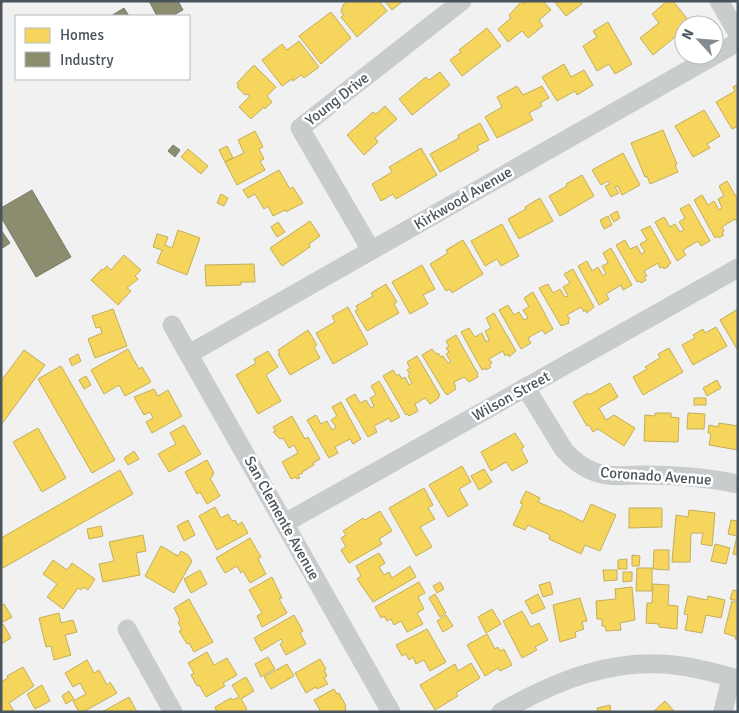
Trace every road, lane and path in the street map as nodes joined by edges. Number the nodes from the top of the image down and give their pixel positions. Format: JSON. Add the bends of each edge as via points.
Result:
{"nodes":[{"id":1,"x":462,"y":1,"type":"edge"},
{"id":2,"x":719,"y":1,"type":"edge"},
{"id":3,"x":738,"y":34,"type":"edge"},
{"id":4,"x":738,"y":42,"type":"edge"},
{"id":5,"x":371,"y":250,"type":"junction"},
{"id":6,"x":738,"y":268,"type":"edge"},
{"id":7,"x":172,"y":325,"type":"dead end"},
{"id":8,"x":189,"y":354,"type":"junction"},
{"id":9,"x":526,"y":388,"type":"junction"},
{"id":10,"x":738,"y":484,"type":"edge"},
{"id":11,"x":285,"y":523,"type":"junction"},
{"id":12,"x":126,"y":628,"type":"dead end"},
{"id":13,"x":734,"y":678,"type":"edge"},
{"id":14,"x":173,"y":712,"type":"edge"},
{"id":15,"x":391,"y":712,"type":"edge"},
{"id":16,"x":501,"y":712,"type":"edge"},
{"id":17,"x":723,"y":712,"type":"edge"}],
"edges":[{"from":1,"to":5,"type":"street","name":"Young Drive","via":[[300,128]]},
{"from":2,"to":3,"type":"street"},
{"from":4,"to":5,"type":"street","name":"Kirkwood Avenue"},
{"from":5,"to":8,"type":"street","name":"Kirkwood Avenue"},
{"from":6,"to":9,"type":"street","name":"Wilson Street"},
{"from":7,"to":8,"type":"street","name":"San Clemente Avenue"},
{"from":8,"to":11,"type":"street","name":"San Clemente Avenue"},
{"from":9,"to":10,"type":"street","name":"Coronado Avenue","via":[[564,450],[591,471],[606,475],[704,478]]},
{"from":9,"to":11,"type":"street","name":"Wilson Street"},
{"from":11,"to":15,"type":"street","name":"San Clemente Avenue"},
{"from":12,"to":14,"type":"street"},
{"from":13,"to":16,"type":"street","via":[[680,666],[624,666],[566,679]]},
{"from":13,"to":17,"type":"street"}]}
